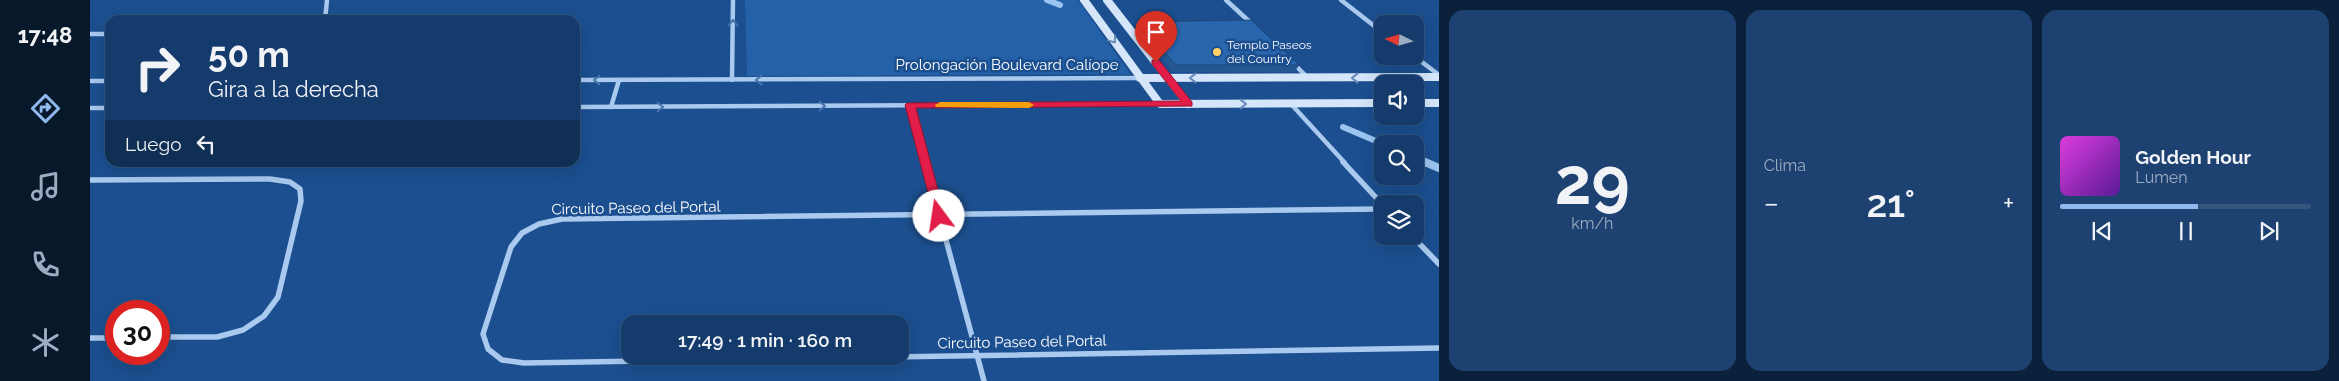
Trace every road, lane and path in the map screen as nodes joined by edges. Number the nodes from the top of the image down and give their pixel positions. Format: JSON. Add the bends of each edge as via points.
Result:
{"nodes":[{"id":1,"x":327,"y":0,"type":"edge"},
{"id":2,"x":733,"y":0,"type":"edge"},
{"id":3,"x":1084,"y":0,"type":"edge"},
{"id":4,"x":1107,"y":0,"type":"edge"},
{"id":5,"x":1226,"y":0,"type":"edge"},
{"id":6,"x":1341,"y":0,"type":"edge"},
{"id":7,"x":326,"y":15,"type":"edge"},
{"id":8,"x":1374,"y":26,"type":"edge"},
{"id":9,"x":1259,"y":31,"type":"edge"},
{"id":10,"x":90,"y":34,"type":"edge"},
{"id":11,"x":105,"y":34,"type":"edge"},
{"id":12,"x":1287,"y":58,"type":"edge"},
{"id":13,"x":1424,"y":64,"type":"edge"},
{"id":14,"x":1439,"y":76,"type":"edge"},
{"id":15,"x":1140,"y":78,"type":"junction"},
{"id":16,"x":1168,"y":78,"type":"junction"},
{"id":17,"x":1308,"y":78,"type":"junction"},
{"id":18,"x":580,"y":80,"type":"edge"},
{"id":19,"x":618,"y":80,"type":"junction"},
{"id":20,"x":732,"y":80,"type":"junction"},
{"id":21,"x":90,"y":81,"type":"edge"},
{"id":22,"x":105,"y":81,"type":"edge"},
{"id":23,"x":1374,"y":103,"type":"edge"},
{"id":24,"x":1424,"y":103,"type":"edge"},
{"id":25,"x":1439,"y":103,"type":"edge"},
{"id":26,"x":1160,"y":104,"type":"junction"},
{"id":27,"x":1188,"y":104,"type":"junction"},
{"id":28,"x":1291,"y":104,"type":"junction"},
{"id":29,"x":910,"y":105,"type":"junction"},
{"id":30,"x":611,"y":107,"type":"junction"},
{"id":31,"x":90,"y":108,"type":"edge"},
{"id":32,"x":105,"y":108,"type":"edge"},
{"id":33,"x":580,"y":108,"type":"edge"},
{"id":34,"x":90,"y":180,"type":"edge"},
{"id":35,"x":1374,"y":195,"type":"edge"},
{"id":36,"x":1374,"y":209,"type":"edge"},
{"id":37,"x":939,"y":216,"type":"junction"},
{"id":38,"x":1421,"y":245,"type":"edge"},
{"id":39,"x":1439,"y":264,"type":"edge"},
{"id":40,"x":170,"y":337,"type":"edge"},
{"id":41,"x":90,"y":338,"type":"edge"},
{"id":42,"x":105,"y":338,"type":"edge"},
{"id":43,"x":1439,"y":348,"type":"edge"},
{"id":44,"x":976,"y":355,"type":"junction"},
{"id":45,"x":984,"y":381,"type":"edge"}],
"edges":[{"from":1,"to":7,"type":"street"},
{"from":20,"to":2,"type":"street","one_way":true},
{"from":3,"to":15,"type":"street","one_way":true},
{"from":4,"to":16,"type":"street"},
{"from":5,"to":9,"type":"street"},
{"from":6,"to":8,"type":"street"},
{"from":10,"to":11,"type":"street"},
{"from":12,"to":17,"type":"street"},
{"from":13,"to":14,"type":"street"},
{"from":14,"to":17,"type":"street","name":"Prolongación Boulevard Calíope","one_way":true},
{"from":15,"to":16,"type":"street","name":"Prolongación Boulevard Calíope"},
{"from":15,"to":20,"type":"street","name":"Prolongación Boulevard Calíope","one_way":true},
{"from":15,"to":26,"type":"street"},
{"from":17,"to":16,"type":"street","name":"Prolongación Boulevard Calíope","one_way":true},
{"from":16,"to":27,"type":"street"},
{"from":19,"to":18,"type":"street","name":"Prolongación Boulevard Calíope","one_way":true},
{"from":19,"to":20,"type":"street","name":"Prolongación Boulevard Calíope"},
{"from":19,"to":30,"type":"street"},
{"from":21,"to":22,"type":"street"},
{"from":23,"to":28,"type":"street"},
{"from":24,"to":25,"type":"street"},
{"from":26,"to":27,"type":"street"},
{"from":26,"to":29,"type":"street"},
{"from":27,"to":28,"type":"street","one_way":true},
{"from":28,"to":35,"type":"street"},
{"from":30,"to":29,"type":"street","one_way":true},
{"from":29,"to":37,"type":"street"},
{"from":30,"to":33,"type":"street"},
{"from":31,"to":32,"type":"street"},
{"from":34,"to":40,"type":"street","via":[[270,179],[290,182],[300,189],[302,201],[278,297],[264,316],[243,330],[217,337]]},
{"from":36,"to":37,"type":"street","name":"Circuito Paseo del Portal"},
{"from":37,"to":44,"type":"street"},
{"from":37,"to":44,"type":"street","name":"Circuito Paseo del Portal","via":[[562,219],[540,224],[522,234],[511,247],[484,334],[488,349],[502,360],[524,363]]},
{"from":38,"to":39,"type":"street"},
{"from":41,"to":42,"type":"street"},
{"from":43,"to":44,"type":"street","name":"Circuito Paseo del Portal"},
{"from":44,"to":45,"type":"street"}]}
